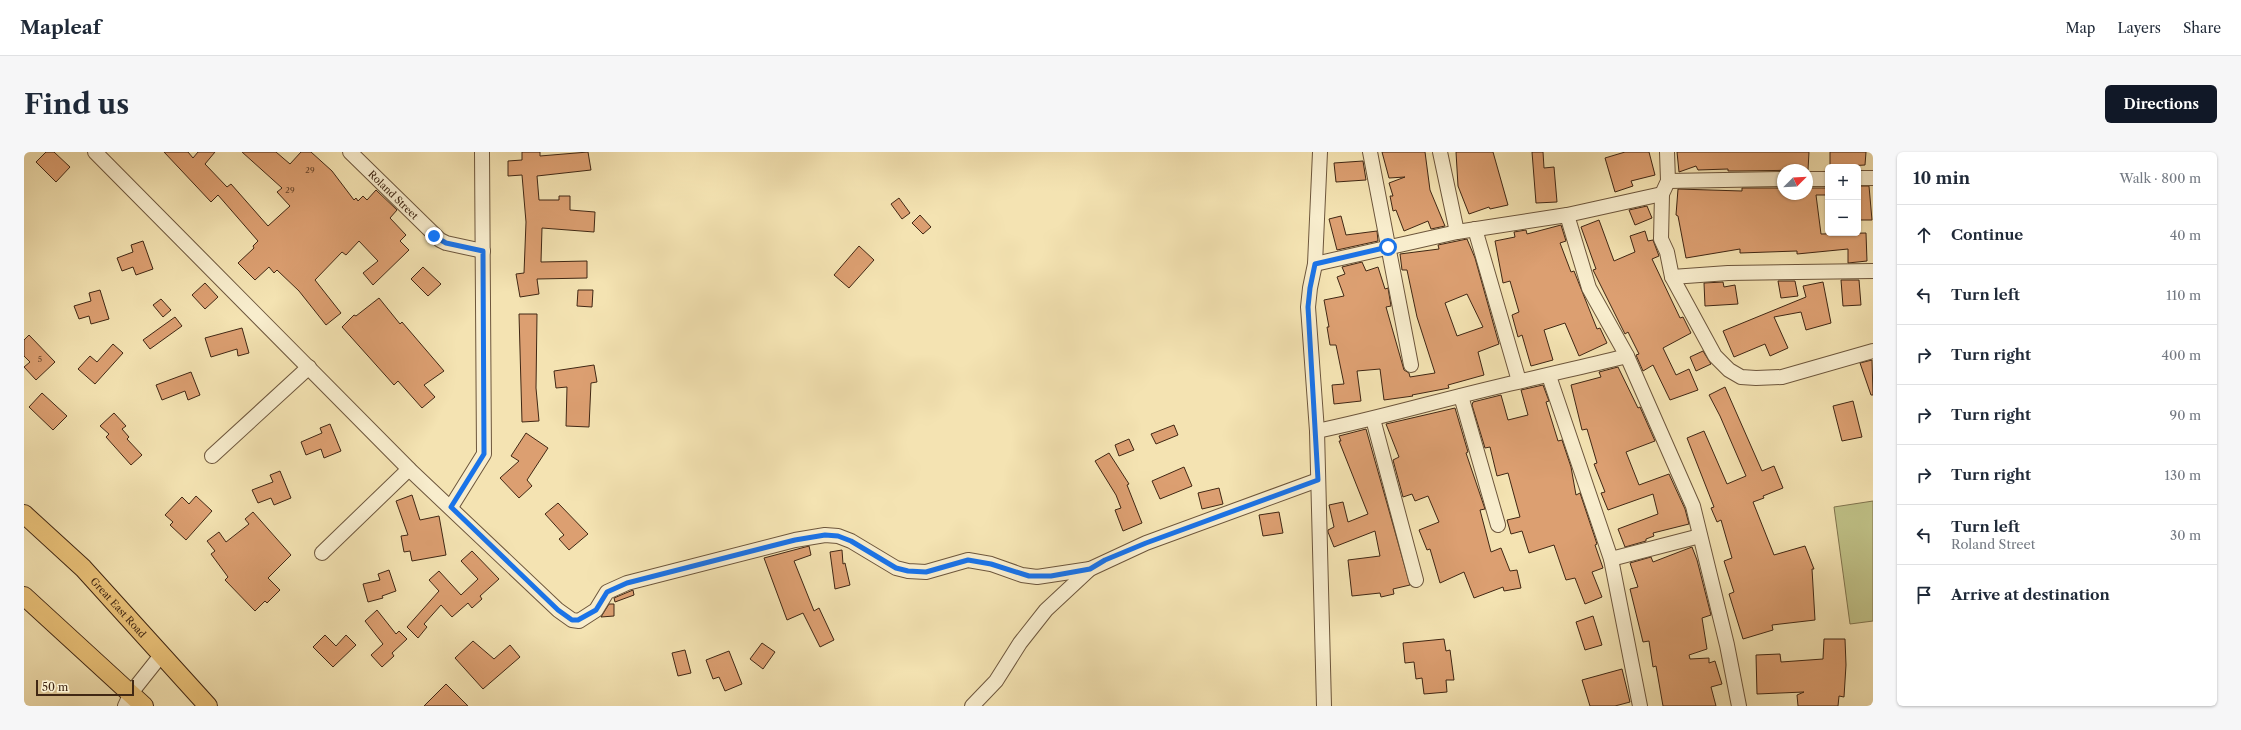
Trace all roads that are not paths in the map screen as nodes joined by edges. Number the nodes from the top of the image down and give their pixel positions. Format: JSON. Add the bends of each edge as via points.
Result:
{"nodes":[{"id":1,"x":95,"y":152,"type":"edge"},
{"id":2,"x":350,"y":152,"type":"edge"},
{"id":3,"x":482,"y":152,"type":"edge"},
{"id":4,"x":1320,"y":152,"type":"edge"},
{"id":5,"x":1370,"y":152,"type":"edge"},
{"id":6,"x":1440,"y":152,"type":"edge"},
{"id":7,"x":1667,"y":152,"type":"edge"},
{"id":8,"x":1861,"y":178,"type":"edge"},
{"id":9,"x":1873,"y":178,"type":"edge"},
{"id":10,"x":1777,"y":179,"type":"edge"},
{"id":11,"x":1813,"y":179,"type":"edge"},
{"id":12,"x":1825,"y":179,"type":"edge"},
{"id":13,"x":1665,"y":188,"type":"junction"},
{"id":14,"x":1567,"y":215,"type":"junction"},
{"id":15,"x":1475,"y":229,"type":"junction"},
{"id":16,"x":1457,"y":232,"type":"junction"},
{"id":17,"x":1388,"y":247,"type":"junction"},
{"id":18,"x":483,"y":251,"type":"junction"},
{"id":19,"x":1315,"y":264,"type":"junction"},
{"id":20,"x":1873,"y":271,"type":"edge"},
{"id":21,"x":1672,"y":277,"type":"junction"},
{"id":22,"x":1873,"y":351,"type":"edge"},
{"id":23,"x":1627,"y":356,"type":"junction"},
{"id":24,"x":1412,"y":365,"type":"dead end"},
{"id":25,"x":310,"y":367,"type":"junction"},
{"id":26,"x":1549,"y":376,"type":"junction"},
{"id":27,"x":1519,"y":381,"type":"junction"},
{"id":28,"x":1461,"y":396,"type":"junction"},
{"id":29,"x":1373,"y":419,"type":"junction"},
{"id":30,"x":1317,"y":431,"type":"junction"},
{"id":31,"x":212,"y":456,"type":"dead end"},
{"id":32,"x":409,"y":469,"type":"junction"},
{"id":33,"x":1318,"y":480,"type":"junction"},
{"id":34,"x":451,"y":507,"type":"junction"},
{"id":35,"x":24,"y":514,"type":"edge"},
{"id":36,"x":1498,"y":525,"type":"dead end"},
{"id":37,"x":1700,"y":536,"type":"junction"},
{"id":38,"x":322,"y":553,"type":"dead end"},
{"id":39,"x":1611,"y":559,"type":"junction"},
{"id":40,"x":1090,"y":569,"type":"junction"},
{"id":41,"x":1416,"y":580,"type":"dead end"},
{"id":42,"x":24,"y":596,"type":"edge"},
{"id":43,"x":162,"y":654,"type":"junction"},
{"id":44,"x":128,"y":700,"type":"edge"},
{"id":45,"x":144,"y":706,"type":"edge"},
{"id":46,"x":208,"y":706,"type":"edge"},
{"id":47,"x":972,"y":706,"type":"edge"},
{"id":48,"x":1324,"y":706,"type":"edge"},
{"id":49,"x":1640,"y":706,"type":"edge"},
{"id":50,"x":1739,"y":706,"type":"edge"}],
"edges":[{"from":1,"to":25,"type":"street"},
{"from":2,"to":18,"type":"street","name":"Roland Street","via":[[440,240]]},
{"from":3,"to":18,"type":"street"},
{"from":4,"to":19,"type":"street"},
{"from":5,"to":17,"type":"street"},
{"from":6,"to":16,"type":"street"},
{"from":7,"to":13,"type":"street"},
{"from":8,"to":9,"type":"street"},
{"from":10,"to":13,"type":"street"},
{"from":11,"to":12,"type":"street"},
{"from":13,"to":14,"type":"street"},
{"from":13,"to":21,"type":"street","via":[[1661,239],[1667,252]]},
{"from":14,"to":15,"type":"street"},
{"from":14,"to":23,"type":"street","via":[[1589,288]]},
{"from":15,"to":16,"type":"street"},
{"from":15,"to":27,"type":"street"},
{"from":16,"to":17,"type":"street"},
{"from":17,"to":19,"type":"street"},
{"from":17,"to":24,"type":"street"},
{"from":18,"to":34,"type":"street","via":[[484,454]]},
{"from":19,"to":30,"type":"street","via":[[1308,307]]},
{"from":20,"to":21,"type":"street","via":[[1751,272]]},
{"from":21,"to":22,"type":"street","via":[[1715,356],[1729,370],[1741,377],[1782,377]]},
{"from":23,"to":26,"type":"street"},
{"from":23,"to":37,"type":"street","via":[[1693,506]]},
{"from":25,"to":31,"type":"street"},
{"from":25,"to":32,"type":"street"},
{"from":26,"to":27,"type":"street"},
{"from":26,"to":39,"type":"street"},
{"from":27,"to":28,"type":"street"},
{"from":28,"to":29,"type":"street"},
{"from":28,"to":36,"type":"street"},
{"from":29,"to":30,"type":"street"},
{"from":29,"to":41,"type":"street"},
{"from":30,"to":33,"type":"street"},
{"from":32,"to":34,"type":"street"},
{"from":32,"to":38,"type":"street"},
{"from":33,"to":40,"type":"street","via":[[1139,546]]},
{"from":33,"to":48,"type":"street"},
{"from":34,"to":40,"type":"street","via":[[558,610],[572,620],[592,614],[607,592],[627,583],[795,540],[825,535],[851,541],[896,568],[908,571],[936,570],[964,560],[991,564],[1022,575],[1037,577]]},
{"from":35,"to":43,"type":"main road","name":"Great East Road","via":[[83,568]]},
{"from":37,"to":39,"type":"street"},
{"from":37,"to":50,"type":"street","via":[[1726,638]]},
{"from":39,"to":49,"type":"street"},
{"from":40,"to":47,"type":"street","via":[[1046,610],[1020,643],[996,681]]},
{"from":42,"to":44,"type":"main road"},
{"from":43,"to":44,"type":"street"},
{"from":43,"to":46,"type":"main road","name":"Great East Road"},
{"from":44,"to":45,"type":"main road"}]}
